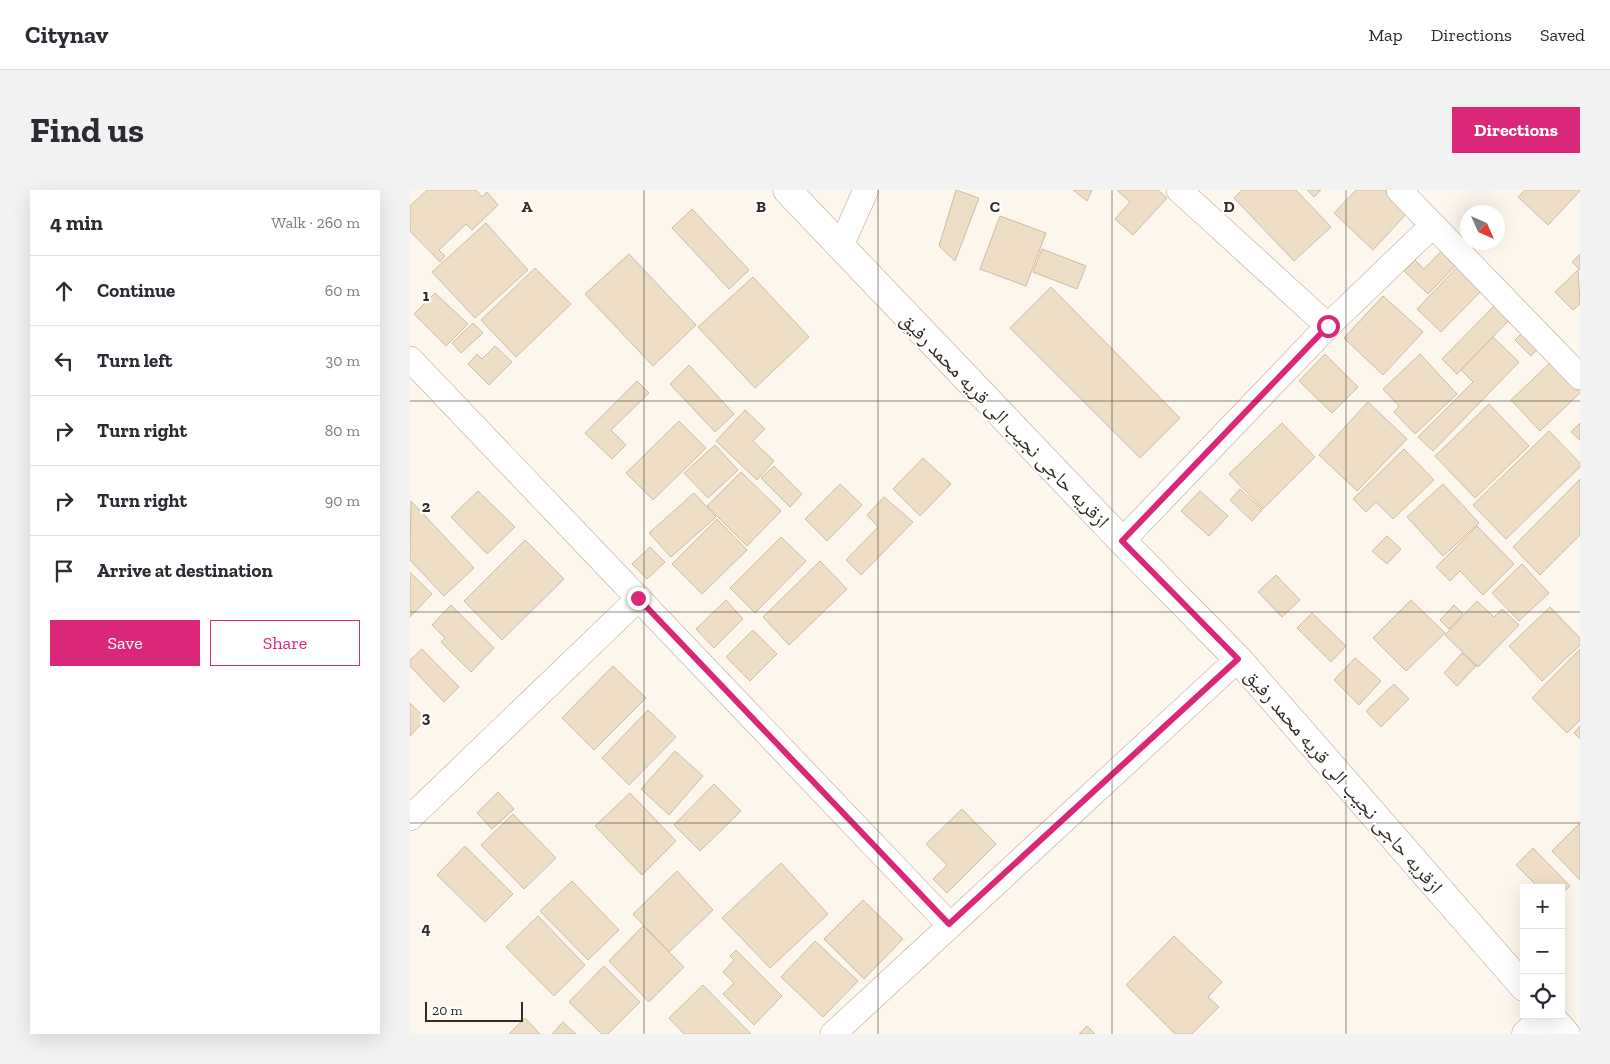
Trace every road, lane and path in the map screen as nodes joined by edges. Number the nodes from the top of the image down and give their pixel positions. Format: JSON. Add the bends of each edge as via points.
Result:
{"nodes":[{"id":1,"x":786,"y":190,"type":"edge"},
{"id":2,"x":866,"y":190,"type":"edge"},
{"id":3,"x":1179,"y":190,"type":"edge"},
{"id":4,"x":1399,"y":190,"type":"edge"},
{"id":5,"x":1433,"y":225,"type":"junction"},
{"id":6,"x":840,"y":248,"type":"junction"},
{"id":7,"x":1328,"y":326,"type":"junction"},
{"id":8,"x":410,"y":359,"type":"edge"},
{"id":9,"x":1580,"y":377,"type":"edge"},
{"id":10,"x":1122,"y":541,"type":"junction"},
{"id":11,"x":638,"y":598,"type":"junction"},
{"id":12,"x":1238,"y":659,"type":"junction"},
{"id":13,"x":410,"y":818,"type":"edge"},
{"id":14,"x":949,"y":924,"type":"junction"},
{"id":15,"x":1520,"y":981,"type":"edge"},
{"id":16,"x":1543,"y":1019,"type":"edge"},
{"id":17,"x":1551,"y":1019,"type":"edge"},
{"id":18,"x":833,"y":1034,"type":"edge"},
{"id":19,"x":1526,"y":1034,"type":"edge"},
{"id":20,"x":1566,"y":1034,"type":"edge"}],
"edges":[{"from":1,"to":6,"type":"street","name":"ازقریه حاجی نجیب الی قریه محمد رفیق"},
{"from":2,"to":6,"type":"street"},
{"from":3,"to":7,"type":"street"},
{"from":4,"to":5,"type":"street"},
{"from":5,"to":7,"type":"street"},
{"from":5,"to":9,"type":"street"},
{"from":6,"to":10,"type":"street","name":"ازقریه حاجی نجیب الی قریه محمد رفیق"},
{"from":7,"to":10,"type":"street"},
{"from":8,"to":11,"type":"street"},
{"from":10,"to":12,"type":"street","name":"ازقریه حاجی نجیب الی قریه محمد رفیق"},
{"from":11,"to":13,"type":"street"},
{"from":11,"to":14,"type":"street"},
{"from":12,"to":14,"type":"street"},
{"from":12,"to":15,"type":"street","name":"ازقریه حاجی نجیب الی قریه محمد رفیق"},
{"from":14,"to":18,"type":"street"},
{"from":16,"to":19,"type":"street"},
{"from":17,"to":20,"type":"street"}]}
